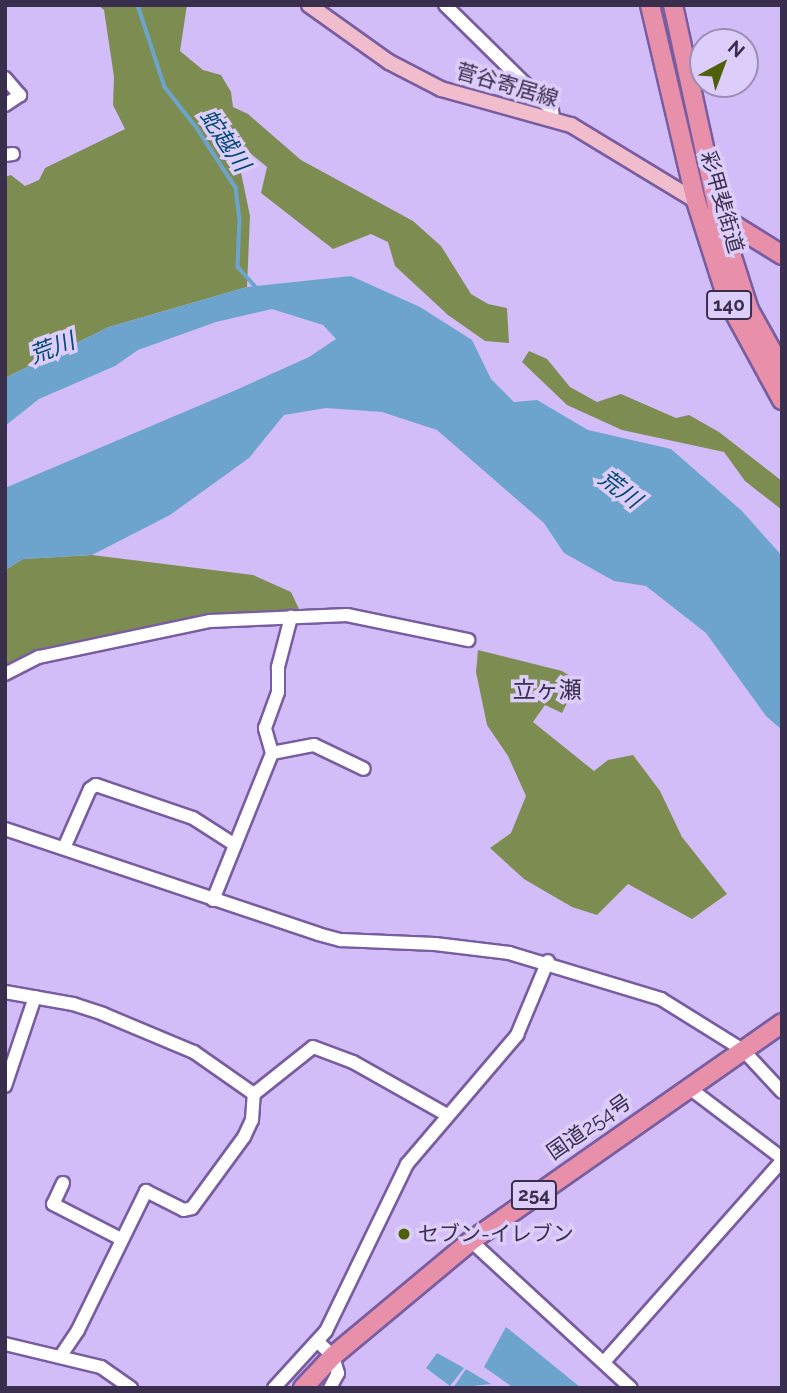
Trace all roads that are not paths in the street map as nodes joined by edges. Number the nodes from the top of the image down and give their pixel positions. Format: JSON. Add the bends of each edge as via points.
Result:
{"nodes":[{"id":1,"x":309,"y":5,"type":"edge"},
{"id":2,"x":445,"y":5,"type":"edge"},
{"id":3,"x":650,"y":5,"type":"edge"},
{"id":4,"x":673,"y":5,"type":"edge"},
{"id":5,"x":684,"y":49,"type":"junction"},
{"id":6,"x":662,"y":55,"type":"junction"},
{"id":7,"x":5,"y":78,"type":"edge"},
{"id":8,"x":5,"y":105,"type":"edge"},
{"id":9,"x":553,"y":120,"type":"junction"},
{"id":10,"x":696,"y":201,"type":"junction"},
{"id":11,"x":719,"y":216,"type":"junction"},
{"id":12,"x":782,"y":255,"type":"edge"},
{"id":13,"x":782,"y":369,"type":"edge"},
{"id":14,"x":778,"y":389,"type":"edge"},
{"id":15,"x":291,"y":617,"type":"junction"},
{"id":16,"x":468,"y":640,"type":"dead end"},
{"id":17,"x":5,"y":674,"type":"edge"},
{"id":18,"x":272,"y":753,"type":"junction"},
{"id":19,"x":364,"y":769,"type":"dead end"},
{"id":20,"x":5,"y":829,"type":"edge"},
{"id":21,"x":235,"y":845,"type":"junction"},
{"id":22,"x":64,"y":848,"type":"junction"},
{"id":23,"x":213,"y":900,"type":"junction"},
{"id":24,"x":548,"y":961,"type":"junction"},
{"id":25,"x":5,"y":992,"type":"edge"},
{"id":26,"x":35,"y":997,"type":"junction"},
{"id":27,"x":782,"y":1023,"type":"edge"},
{"id":28,"x":743,"y":1050,"type":"junction"},
{"id":29,"x":5,"y":1086,"type":"edge"},
{"id":30,"x":688,"y":1087,"type":"junction"},
{"id":31,"x":782,"y":1092,"type":"edge"},
{"id":32,"x":254,"y":1094,"type":"junction"},
{"id":33,"x":447,"y":1115,"type":"junction"},
{"id":34,"x":782,"y":1160,"type":"edge"},
{"id":35,"x":63,"y":1182,"type":"dead end"},
{"id":36,"x":121,"y":1239,"type":"junction"},
{"id":37,"x":471,"y":1241,"type":"junction"},
{"id":38,"x":318,"y":1342,"type":"junction"},
{"id":39,"x":5,"y":1344,"type":"edge"},
{"id":40,"x":333,"y":1356,"type":"junction"},
{"id":41,"x":60,"y":1357,"type":"junction"},
{"id":42,"x":604,"y":1363,"type":"junction"},
{"id":43,"x":131,"y":1388,"type":"edge"},
{"id":44,"x":274,"y":1388,"type":"edge"},
{"id":45,"x":303,"y":1388,"type":"edge"},
{"id":46,"x":330,"y":1388,"type":"edge"},
{"id":47,"x":631,"y":1388,"type":"edge"}],
"edges":[{"from":1,"to":9,"type":"main road","name":"菅谷寄居線","via":[[389,62],[441,89]]},
{"from":2,"to":9,"type":"street","via":[[552,110]]},
{"from":3,"to":6,"type":"highway","name":"彩甲斐街道","number":"140"},
{"from":4,"to":5,"type":"highway","name":"彩甲斐街道","number":"140"},
{"from":5,"to":6,"type":"highway"},
{"from":5,"to":11,"type":"highway","name":"彩甲斐街道","number":"140"},
{"from":6,"to":10,"type":"highway","name":"彩甲斐街道","number":"140"},
{"from":7,"to":8,"type":"street","via":[[20,95]]},
{"from":9,"to":10,"type":"main road","name":"菅谷寄居線","via":[[599,140]]},
{"from":10,"to":11,"type":"highway"},
{"from":10,"to":14,"type":"highway","name":"彩甲斐街道","number":"140","via":[[728,301]]},
{"from":11,"to":12,"type":"highway"},
{"from":11,"to":13,"type":"highway","name":"彩甲斐街道","number":"140","via":[[749,310]]},
{"from":15,"to":16,"type":"street","via":[[346,615]]},
{"from":15,"to":17,"type":"street","via":[[210,621],[132,636],[39,657]]},
{"from":15,"to":18,"type":"street","via":[[278,667],[278,692],[265,728]]},
{"from":18,"to":19,"type":"street","via":[[314,745]]},
{"from":18,"to":21,"type":"street"},
{"from":20,"to":22,"type":"street"},
{"from":21,"to":22,"type":"street","via":[[193,818],[96,785],[90,789]]},
{"from":21,"to":23,"type":"street"},
{"from":22,"to":23,"type":"street"},
{"from":23,"to":24,"type":"street","via":[[341,940],[435,944]]},
{"from":24,"to":28,"type":"street","via":[[661,999]]},
{"from":24,"to":33,"type":"street","via":[[517,1035]]},
{"from":25,"to":26,"type":"street"},
{"from":26,"to":29,"type":"street"},
{"from":26,"to":32,"type":"street","via":[[103,1014],[194,1052]]},
{"from":27,"to":28,"type":"highway","name":"国道254号","number":"254"},
{"from":28,"to":30,"type":"highway","name":"国道254号","number":"254"},
{"from":28,"to":31,"type":"street"},
{"from":30,"to":34,"type":"street"},
{"from":30,"to":37,"type":"highway","name":"国道254号","number":"254"},
{"from":32,"to":33,"type":"street","via":[[313,1047],[353,1062]]},
{"from":32,"to":36,"type":"street","via":[[252,1120],[244,1137],[192,1208],[184,1210],[146,1191]]},
{"from":33,"to":38,"type":"street","via":[[407,1164]]},
{"from":34,"to":42,"type":"street"},
{"from":35,"to":36,"type":"street","via":[[53,1204]]},
{"from":36,"to":41,"type":"street","via":[[78,1330]]},
{"from":37,"to":40,"type":"highway","name":"国道254号","number":"254"},
{"from":37,"to":42,"type":"street"},
{"from":38,"to":40,"type":"street"},
{"from":38,"to":44,"type":"street"},
{"from":39,"to":41,"type":"street"},
{"from":40,"to":45,"type":"highway","name":"国道254号","number":"254"},
{"from":40,"to":46,"type":"street","via":[[338,1373]]},
{"from":41,"to":43,"type":"street","via":[[101,1367]]},
{"from":42,"to":47,"type":"street"}]}
